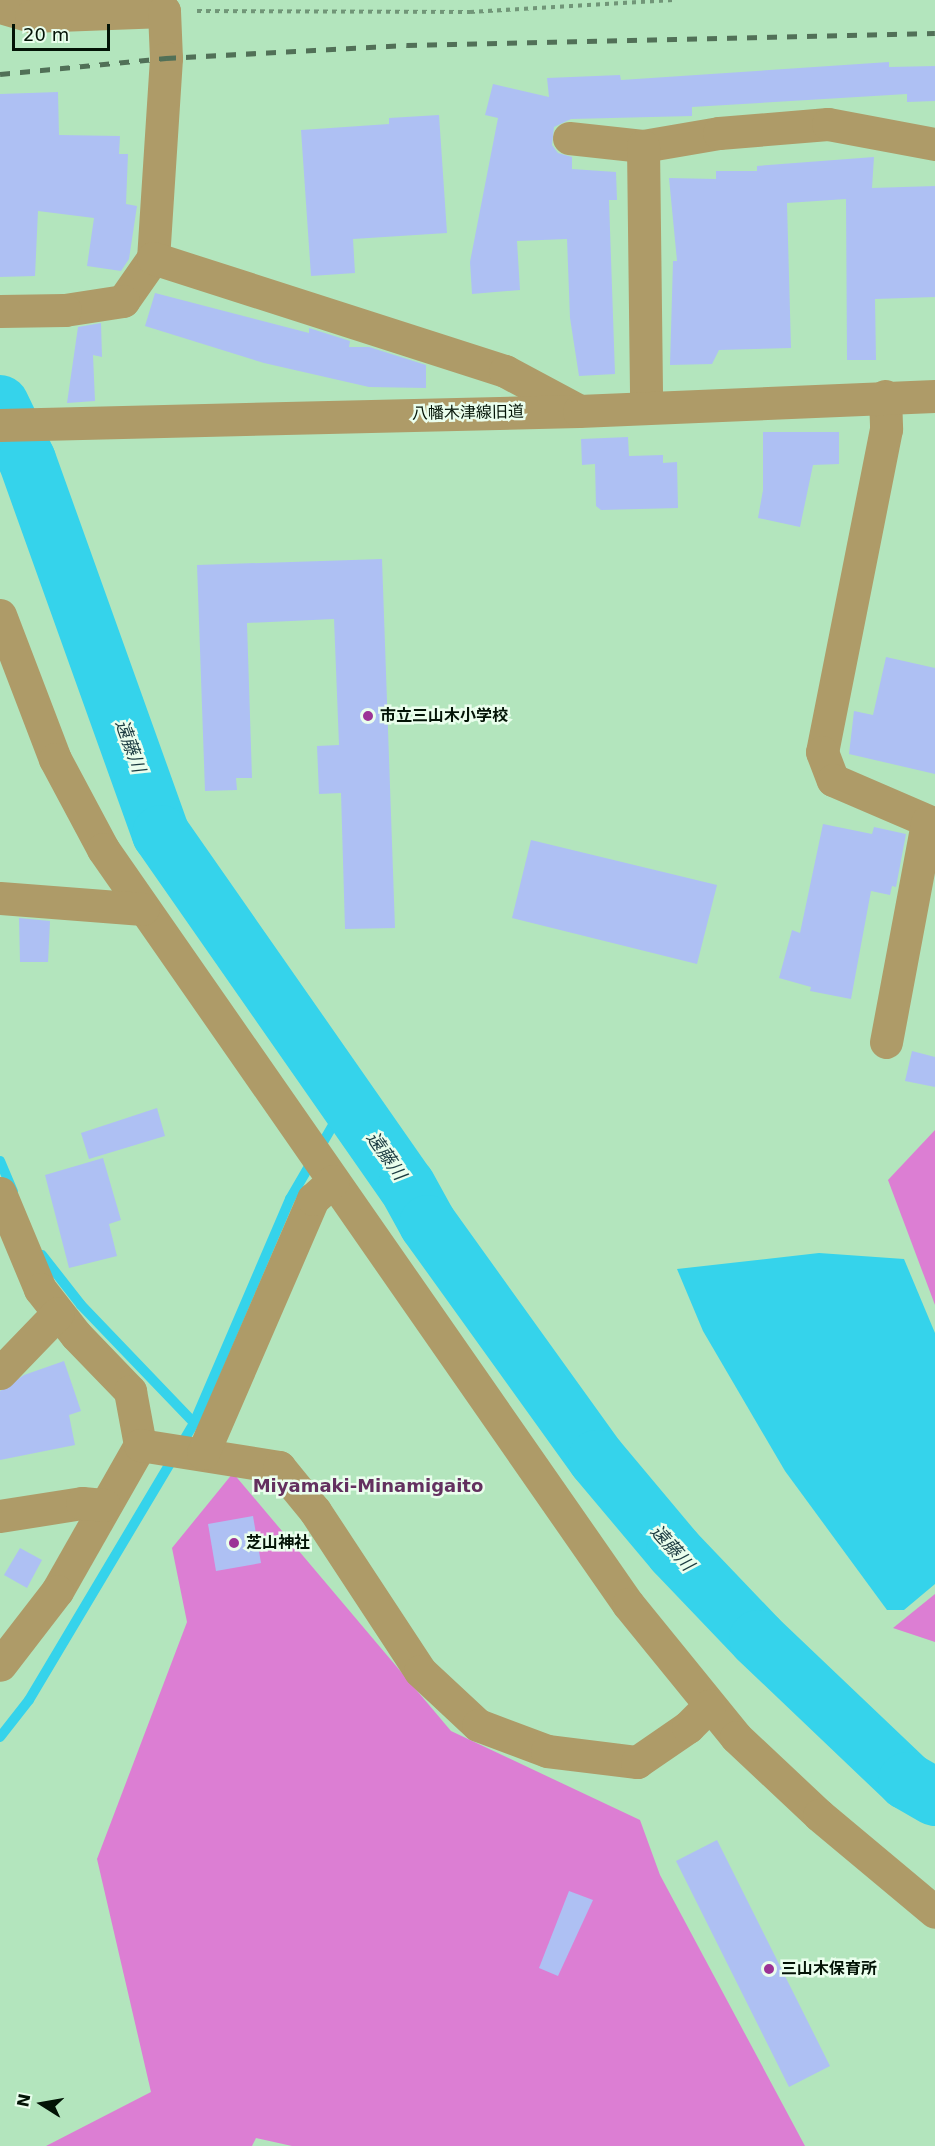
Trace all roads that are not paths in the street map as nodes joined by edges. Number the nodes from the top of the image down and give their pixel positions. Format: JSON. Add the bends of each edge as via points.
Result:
{"nodes":[{"id":1,"x":0,"y":7,"type":"edge"},
{"id":2,"x":569,"y":138,"type":"dead end"},
{"id":3,"x":935,"y":144,"type":"edge"},
{"id":4,"x":643,"y":146,"type":"junction"},
{"id":5,"x":153,"y":258,"type":"junction"},
{"id":6,"x":0,"y":311,"type":"edge"},
{"id":7,"x":885,"y":396,"type":"junction"},
{"id":8,"x":935,"y":396,"type":"edge"},
{"id":9,"x":646,"y":406,"type":"junction"},
{"id":10,"x":579,"y":411,"type":"junction"},
{"id":11,"x":16,"y":425,"type":"edge"},
{"id":12,"x":0,"y":615,"type":"edge"},
{"id":13,"x":931,"y":823,"type":"edge"},
{"id":14,"x":0,"y":898,"type":"edge"},
{"id":15,"x":143,"y":909,"type":"junction"},
{"id":16,"x":886,"y":1042,"type":"dead end"},
{"id":17,"x":333,"y":1181,"type":"junction"},
{"id":18,"x":0,"y":1193,"type":"edge"},
{"id":19,"x":58,"y":1313,"type":"junction"},
{"id":20,"x":0,"y":1373,"type":"edge"},
{"id":21,"x":147,"y":1447,"type":"junction"},
{"id":22,"x":195,"y":1453,"type":"junction"},
{"id":23,"x":104,"y":1505,"type":"junction"},
{"id":24,"x":0,"y":1516,"type":"edge"},
{"id":25,"x":0,"y":1665,"type":"edge"},
{"id":26,"x":709,"y":1706,"type":"junction"},
{"id":27,"x":935,"y":1912,"type":"edge"}],
"edges":[{"from":1,"to":5,"type":"street","via":[[31,16],[164,11],[166,58]]},
{"from":2,"to":4,"type":"street"},
{"from":3,"to":4,"type":"street","via":[[828,124],[719,133]]},
{"from":4,"to":9,"type":"street"},
{"from":5,"to":6,"type":"street","via":[[123,301],[65,310]]},
{"from":5,"to":10,"type":"street","via":[[505,371]]},
{"from":7,"to":8,"type":"street","name":"八幡木津線旧道"},
{"from":7,"to":9,"type":"street","name":"八幡木津線旧道"},
{"from":7,"to":13,"type":"street","via":[[886,429],[822,752],[833,780]]},
{"from":9,"to":10,"type":"street","name":"八幡木津線旧道"},
{"from":10,"to":11,"type":"street","name":"八幡木津線旧道"},
{"from":12,"to":15,"type":"street","via":[[55,759],[103,849]]},
{"from":13,"to":16,"type":"street"},
{"from":14,"to":15,"type":"street"},
{"from":15,"to":17,"type":"street"},
{"from":17,"to":22,"type":"street","via":[[313,1199]]},
{"from":17,"to":26,"type":"street","via":[[628,1604]]},
{"from":18,"to":19,"type":"street","via":[[40,1289]]},
{"from":19,"to":20,"type":"street"},
{"from":19,"to":21,"type":"street","via":[[130,1391]]},
{"from":21,"to":22,"type":"street"},
{"from":21,"to":23,"type":"street"},
{"from":22,"to":26,"type":"street","via":[[279,1467],[315,1511],[420,1671],[478,1725],[547,1751],[637,1762],[688,1727]]},
{"from":23,"to":24,"type":"street","via":[[82,1503]]},
{"from":23,"to":25,"type":"street","via":[[57,1591]]},
{"from":26,"to":27,"type":"street","via":[[819,1815]]}]}
